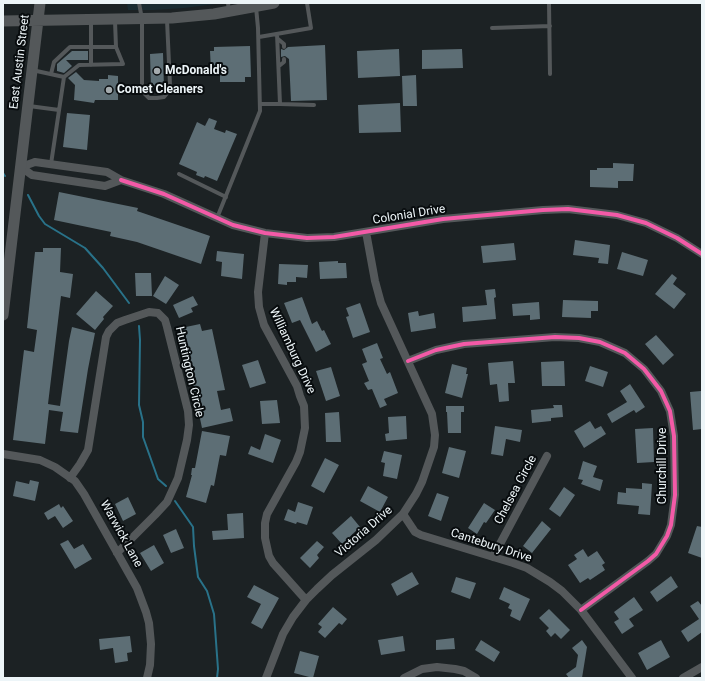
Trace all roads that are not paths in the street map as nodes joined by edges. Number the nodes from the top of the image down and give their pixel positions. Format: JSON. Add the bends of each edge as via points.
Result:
{"nodes":[{"id":1,"x":40,"y":3,"type":"edge"},
{"id":2,"x":139,"y":3,"type":"edge"},
{"id":3,"x":274,"y":3,"type":"edge"},
{"id":4,"x":307,"y":3,"type":"edge"},
{"id":5,"x":549,"y":3,"type":"edge"},
{"id":6,"x":256,"y":6,"type":"junction"},
{"id":7,"x":229,"y":7,"type":"edge"},
{"id":8,"x":167,"y":18,"type":"junction"},
{"id":9,"x":142,"y":19,"type":"junction"},
{"id":10,"x":91,"y":20,"type":"junction"},
{"id":11,"x":115,"y":20,"type":"junction"},
{"id":12,"x":3,"y":21,"type":"edge"},
{"id":13,"x":37,"y":21,"type":"junction"},
{"id":14,"x":550,"y":26,"type":"junction"},
{"id":15,"x":492,"y":28,"type":"dead end"},
{"id":16,"x":278,"y":36,"type":"junction"},
{"id":17,"x":259,"y":37,"type":"junction"},
{"id":18,"x":91,"y":47,"type":"junction"},
{"id":19,"x":116,"y":47,"type":"junction"},
{"id":20,"x":284,"y":47,"type":"dead end"},
{"id":21,"x":284,"y":59,"type":"dead end"},
{"id":22,"x":91,"y":65,"type":"junction"},
{"id":23,"x":279,"y":66,"type":"junction"},
{"id":24,"x":32,"y":70,"type":"junction"},
{"id":25,"x":51,"y":74,"type":"junction"},
{"id":26,"x":550,"y":74,"type":"dead end"},
{"id":27,"x":64,"y":77,"type":"junction"},
{"id":28,"x":260,"y":104,"type":"junction"},
{"id":29,"x":280,"y":104,"type":"junction"},
{"id":30,"x":314,"y":105,"type":"dead end"},
{"id":31,"x":28,"y":106,"type":"junction"},
{"id":32,"x":59,"y":110,"type":"junction"},
{"id":33,"x":51,"y":164,"type":"junction"},
{"id":34,"x":21,"y":167,"type":"junction"},
{"id":35,"x":180,"y":174,"type":"dead end"},
{"id":36,"x":121,"y":180,"type":"junction"},
{"id":37,"x":226,"y":197,"type":"junction"},
{"id":38,"x":217,"y":218,"type":"junction"},
{"id":39,"x":366,"y":232,"type":"junction"},
{"id":40,"x":266,"y":234,"type":"junction"},
{"id":41,"x":702,"y":254,"type":"edge"},
{"id":42,"x":5,"y":282,"type":"edge"},
{"id":43,"x":3,"y":315,"type":"edge"},
{"id":44,"x":408,"y":361,"type":"junction"},
{"id":45,"x":3,"y":454,"type":"edge"},
{"id":46,"x":547,"y":456,"type":"dead end"},
{"id":47,"x":70,"y":478,"type":"junction"},
{"id":48,"x":403,"y":514,"type":"junction"},
{"id":49,"x":117,"y":553,"type":"junction"},
{"id":50,"x":493,"y":557,"type":"junction"},
{"id":51,"x":306,"y":600,"type":"junction"},
{"id":52,"x":582,"y":610,"type":"junction"},
{"id":53,"x":702,"y":667,"type":"edge"},
{"id":54,"x":147,"y":678,"type":"edge"},
{"id":55,"x":266,"y":678,"type":"edge"},
{"id":56,"x":404,"y":678,"type":"edge"},
{"id":57,"x":476,"y":678,"type":"edge"},
{"id":58,"x":632,"y":678,"type":"edge"},
{"id":59,"x":684,"y":678,"type":"edge"}],
"edges":[{"from":1,"to":13,"type":"main road","name":"East Austin Street"},
{"from":2,"to":9,"type":"lane"},
{"from":3,"to":6,"type":"main road"},
{"from":4,"to":16,"type":"lane","via":[[311,28]]},
{"from":5,"to":14,"type":"lane"},
{"from":6,"to":7,"type":"main road"},
{"from":6,"to":17,"type":"lane"},
{"from":7,"to":8,"type":"main road","via":[[201,16]]},
{"from":8,"to":9,"type":"main road"},
{"from":8,"to":9,"type":"lane","via":[[170,85],[168,92],[157,98],[149,98],[144,93],[142,84]]},
{"from":9,"to":11,"type":"main road"},
{"from":10,"to":11,"type":"main road"},
{"from":10,"to":13,"type":"main road"},
{"from":10,"to":18,"type":"lane"},
{"from":11,"to":19,"type":"lane"},
{"from":12,"to":13,"type":"main road"},
{"from":13,"to":24,"type":"main road","name":"East Austin Street"},
{"from":14,"to":15,"type":"lane"},
{"from":14,"to":26,"type":"lane"},
{"from":16,"to":17,"type":"lane"},
{"from":16,"to":20,"type":"lane"},
{"from":16,"to":23,"type":"lane"},
{"from":17,"to":28,"type":"lane"},
{"from":18,"to":19,"type":"lane"},
{"from":18,"to":22,"type":"lane"},
{"from":18,"to":25,"type":"lane","via":[[70,47],[54,62]]},
{"from":19,"to":22,"type":"lane","via":[[123,64]]},
{"from":21,"to":23,"type":"lane"},
{"from":22,"to":27,"type":"lane","via":[[79,65]]},
{"from":23,"to":29,"type":"lane"},
{"from":24,"to":25,"type":"lane"},
{"from":24,"to":31,"type":"main road","name":"East Austin Street"},
{"from":25,"to":27,"type":"lane"},
{"from":27,"to":32,"type":"lane"},
{"from":28,"to":29,"type":"lane"},
{"from":28,"to":37,"type":"lane","via":[[260,111]]},
{"from":29,"to":30,"type":"lane"},
{"from":31,"to":32,"type":"lane"},
{"from":31,"to":34,"type":"main road","name":"East Austin Street"},
{"from":32,"to":33,"type":"lane"},
{"from":33,"to":34,"type":"street","name":"Colonial Drive","via":[[35,162]]},
{"from":33,"to":36,"type":"street","name":"Colonial Drive","via":[[107,172]]},
{"from":34,"to":36,"type":"street","via":[[32,175],[105,186]]},
{"from":34,"to":42,"type":"main road","name":"East Austin Street"},
{"from":35,"to":37,"type":"lane"},
{"from":36,"to":38,"type":"street","name":"Colonial Drive","via":[[164,194]]},
{"from":37,"to":38,"type":"lane"},
{"from":38,"to":40,"type":"street","name":"Colonial Drive"},
{"from":39,"to":40,"type":"street","name":"Colonial Drive","via":[[322,238]]},
{"from":39,"to":41,"type":"street","name":"Colonial Drive","via":[[443,219],[568,209],[617,215],[646,223]]},
{"from":39,"to":44,"type":"street","name":"Victoria Drive","via":[[381,303]]},
{"from":40,"to":51,"type":"street","name":"Williamburg Drive","via":[[258,292],[259,307],[264,325],[297,386],[304,406],[305,428],[298,457],[267,514],[265,538],[273,563]]},
{"from":42,"to":43,"type":"main road","name":"East Austin Street"},
{"from":44,"to":48,"type":"street","name":"Victoria Drive","via":[[432,414],[435,435],[434,448],[422,482]]},
{"from":44,"to":52,"type":"street","name":"Churchill Drive","via":[[436,350],[464,344],[555,337],[579,338],[600,342],[625,353],[644,369],[661,391],[670,410],[674,436],[674,502],[671,525],[656,554]]},
{"from":45,"to":47,"type":"street","name":"Warwick Lane","via":[[40,460]]},
{"from":46,"to":50,"type":"street","name":"Chelsea Circle"},
{"from":47,"to":49,"type":"street","name":"Warwick Lane","via":[[84,494]]},
{"from":47,"to":49,"type":"street","name":"Huntington Circle","via":[[85,457],[90,443],[109,331],[125,320],[149,312],[158,313],[165,320],[188,411],[187,440],[178,478],[167,502]]},
{"from":48,"to":50,"type":"street","name":"Cantebury Drive","via":[[415,532],[421,535]]},
{"from":48,"to":51,"type":"street","name":"Victoria Drive"},
{"from":49,"to":54,"type":"street","name":"Warwick Lane","via":[[137,588],[149,623],[151,649]]},
{"from":50,"to":52,"type":"street","name":"Cantebury Drive","via":[[527,568],[539,575]]},
{"from":51,"to":55,"type":"street","name":"Victoria Drive","via":[[287,625]]},
{"from":52,"to":58,"type":"street","name":"Cantebury Drive"},
{"from":53,"to":59,"type":"street"},
{"from":56,"to":57,"type":"street","via":[[422,669],[437,667],[464,671]]}]}
